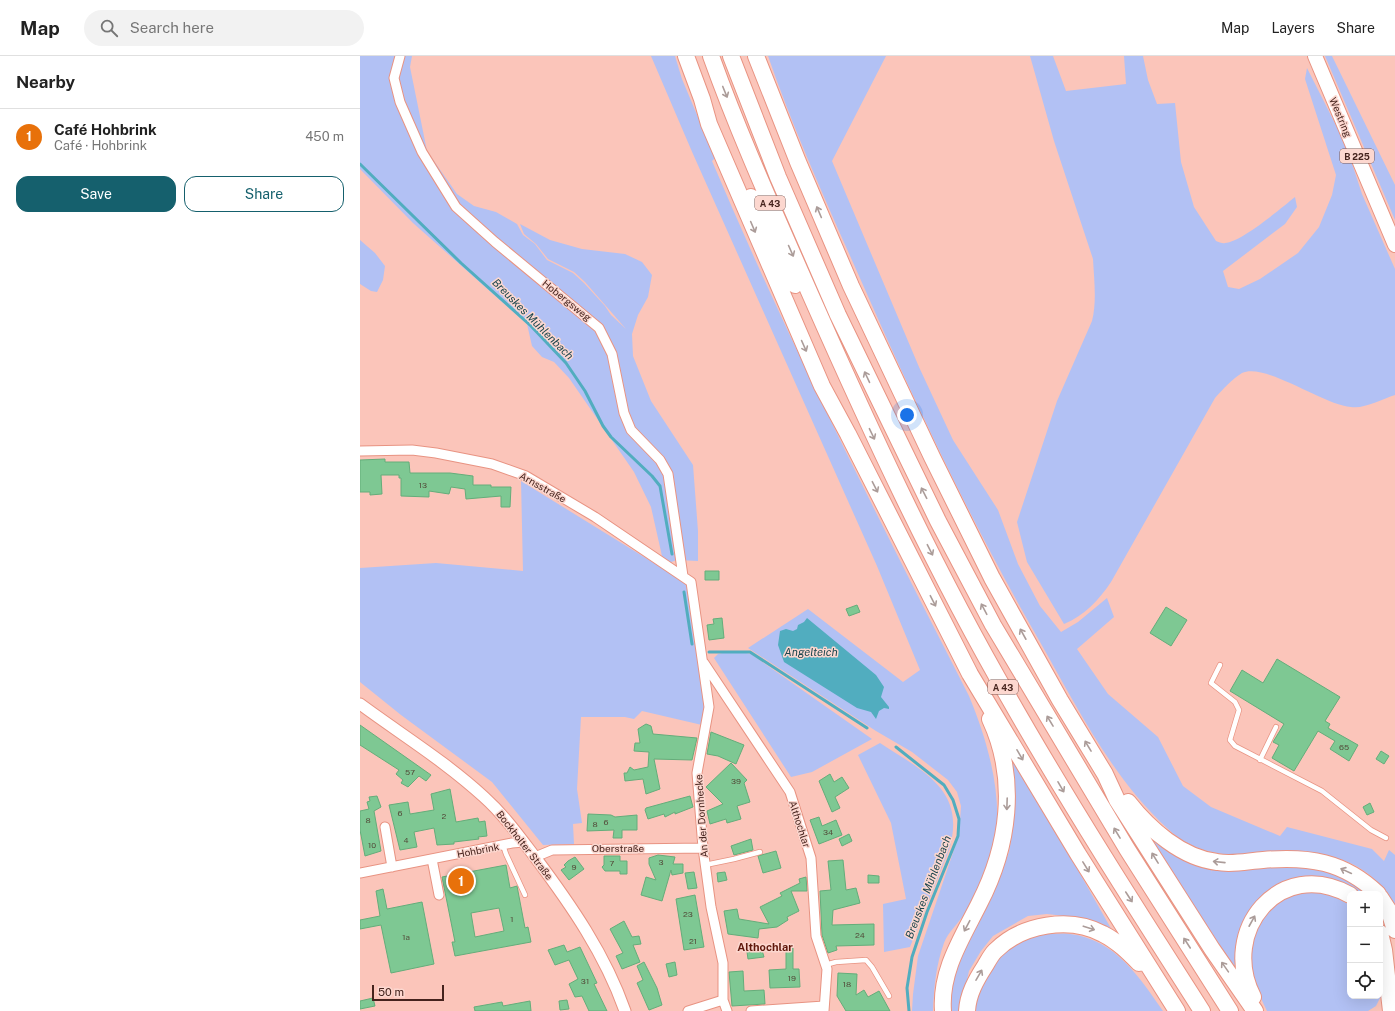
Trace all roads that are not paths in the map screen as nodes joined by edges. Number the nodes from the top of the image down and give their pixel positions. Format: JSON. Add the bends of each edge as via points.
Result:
{"nodes":[{"id":1,"x":400,"y":56,"type":"edge"},
{"id":2,"x":686,"y":56,"type":"edge"},
{"id":3,"x":711,"y":56,"type":"edge"},
{"id":4,"x":731,"y":56,"type":"edge"},
{"id":5,"x":756,"y":56,"type":"edge"},
{"id":6,"x":1315,"y":56,"type":"edge"},
{"id":7,"x":702,"y":99,"type":"junction"},
{"id":8,"x":1395,"y":244,"type":"edge"},
{"id":9,"x":833,"y":347,"type":"junction"},
{"id":10,"x":360,"y":451,"type":"edge"},
{"id":11,"x":683,"y":576,"type":"junction"},
{"id":12,"x":703,"y":661,"type":"junction"},
{"id":13,"x":1220,"y":665,"type":"dead end"},
{"id":14,"x":970,"y":674,"type":"junction"},
{"id":15,"x":360,"y":704,"type":"edge"},
{"id":16,"x":1276,"y":727,"type":"dead end"},
{"id":17,"x":1260,"y":760,"type":"junction"},
{"id":18,"x":1105,"y":774,"type":"junction"},
{"id":19,"x":385,"y":827,"type":"dead end"},
{"id":20,"x":1386,"y":838,"type":"dead end"},
{"id":21,"x":524,"y":842,"type":"junction"},
{"id":22,"x":503,"y":844,"type":"junction"},
{"id":23,"x":702,"y":848,"type":"junction"},
{"id":24,"x":760,"y":852,"type":"dead end"},
{"id":25,"x":535,"y":857,"type":"junction"},
{"id":26,"x":432,"y":859,"type":"junction"},
{"id":27,"x":705,"y":864,"type":"junction"},
{"id":28,"x":392,"y":867,"type":"junction"},
{"id":29,"x":360,"y":873,"type":"edge"},
{"id":30,"x":1375,"y":891,"type":"edge"},
{"id":31,"x":1347,"y":894,"type":"edge"},
{"id":32,"x":439,"y":895,"type":"dead end"},
{"id":33,"x":525,"y":895,"type":"dead end"},
{"id":34,"x":1383,"y":901,"type":"edge"},
{"id":35,"x":1395,"y":930,"type":"edge"},
{"id":36,"x":1383,"y":946,"type":"edge"},
{"id":37,"x":825,"y":965,"type":"junction"},
{"id":38,"x":1167,"y":995,"type":"junction"},
{"id":39,"x":889,"y":996,"type":"dead end"},
{"id":40,"x":723,"y":1000,"type":"junction"},
{"id":41,"x":824,"y":1008,"type":"edge"},
{"id":42,"x":625,"y":1011,"type":"edge"},
{"id":43,"x":688,"y":1011,"type":"edge"},
{"id":44,"x":727,"y":1011,"type":"edge"},
{"id":45,"x":751,"y":1011,"type":"edge"},
{"id":46,"x":943,"y":1011,"type":"edge"},
{"id":47,"x":967,"y":1011,"type":"edge"},
{"id":48,"x":1177,"y":1011,"type":"edge"},
{"id":49,"x":1202,"y":1011,"type":"edge"},
{"id":50,"x":1230,"y":1011,"type":"edge"},
{"id":51,"x":1255,"y":1011,"type":"edge"},
{"id":52,"x":1260,"y":1011,"type":"edge"},
{"id":53,"x":1391,"y":1011,"type":"edge"}],
"edges":[{"from":1,"to":11,"type":"street","name":"Hobergsweg","via":[[394,78],[400,102],[422,152],[456,206],[495,242],[585,314],[607,340],[624,412],[631,430],[660,460],[668,474]]},
{"from":2,"to":7,"type":"highway"},
{"from":3,"to":9,"type":"highway","number":"A 43","one_way":true,"via":[[764,190]]},
{"from":50,"to":4,"type":"highway","number":"A 43","one_way":true,"via":[[1127,849],[993,625],[945,535],[838,315],[778,177]]},
{"from":18,"to":5,"type":"highway","one_way":true,"via":[[1060,700],[992,578],[932,457],[848,279]]},
{"from":6,"to":8,"type":"main road","name":"Westring","number":"B 225"},
{"from":7,"to":9,"type":"highway","via":[[811,317]]},
{"from":7,"to":14,"type":"highway","one_way":true,"via":[[710,124],[822,386]]},
{"from":9,"to":49,"type":"highway","number":"A 43","one_way":true,"via":[[941,572],[1008,696],[1089,835]]},
{"from":10,"to":11,"type":"street","name":"Arnsstraße","via":[[412,450],[436,453],[492,464],[526,476],[595,517]]},
{"from":11,"to":12,"type":"street","name":"An der Dornhecke","via":[[691,582]]},
{"from":12,"to":23,"type":"street","name":"An der Dornhecke","via":[[709,707],[697,773]]},
{"from":12,"to":37,"type":"street","name":"Althochlar","via":[[790,792],[811,858],[816,936]]},
{"from":13,"to":17,"type":"lane","via":[[1211,683],[1235,702],[1239,710],[1230,740],[1234,746]]},
{"from":14,"to":38,"type":"highway","one_way":true,"via":[[1078,854]]},
{"from":14,"to":46,"type":"highway","one_way":true,"via":[[996,732],[1004,763],[1006,823],[1002,848],[994,870],[948,967],[943,992]]},
{"from":15,"to":21,"type":"street","name":"Bockholter Straße","via":[[452,769],[504,816]]},
{"from":16,"to":17,"type":"lane"},
{"from":17,"to":20,"type":"lane","via":[[1322,792],[1371,830]]},
{"from":30,"to":18,"type":"highway","one_way":true,"via":[[1348,872],[1310,860],[1282,858],[1217,862],[1198,857],[1161,836],[1132,807]]},
{"from":51,"to":18,"type":"highway","one_way":true,"via":[[1212,949],[1117,800]]},
{"from":19,"to":28,"type":"street"},
{"from":21,"to":22,"type":"street","name":"Hohbrink"},
{"from":21,"to":25,"type":"street","name":"Bockholter Straße"},
{"from":22,"to":26,"type":"street","name":"Hohbrink"},
{"from":22,"to":33,"type":"lane"},
{"from":23,"to":25,"type":"street","name":"Oberstraße","via":[[552,850]]},
{"from":23,"to":27,"type":"street","name":"An der Dornhecke"},
{"from":24,"to":27,"type":"lane"},
{"from":25,"to":42,"type":"street","name":"Bockholter Straße","via":[[568,900],[593,941],[615,983]]},
{"from":26,"to":28,"type":"street","name":"Hohbrink"},
{"from":26,"to":32,"type":"street"},
{"from":27,"to":40,"type":"street","name":"An der Dornhecke","via":[[723,963]]},
{"from":28,"to":29,"type":"street","name":"Hohbrink"},
{"from":52,"to":31,"type":"highway","one_way":true,"via":[[1246,979],[1242,954],[1247,932],[1261,906],[1280,892],[1305,885],[1334,888]]},
{"from":34,"to":35,"type":"highway","via":[[1390,911]]},
{"from":36,"to":53,"type":"highway"},
{"from":37,"to":39,"type":"lane","via":[[866,960]]},
{"from":37,"to":41,"type":"street","name":"Althochlar","via":[[827,969]]},
{"from":47,"to":38,"type":"highway","one_way":true,"via":[[968,998],[994,951],[1023,932],[1053,924],[1086,927],[1112,939],[1136,960]]},
{"from":38,"to":48,"type":"highway"},
{"from":40,"to":43,"type":"street"},
{"from":40,"to":44,"type":"street","name":"An der Dornhecke"},
{"from":41,"to":45,"type":"street"}]}
